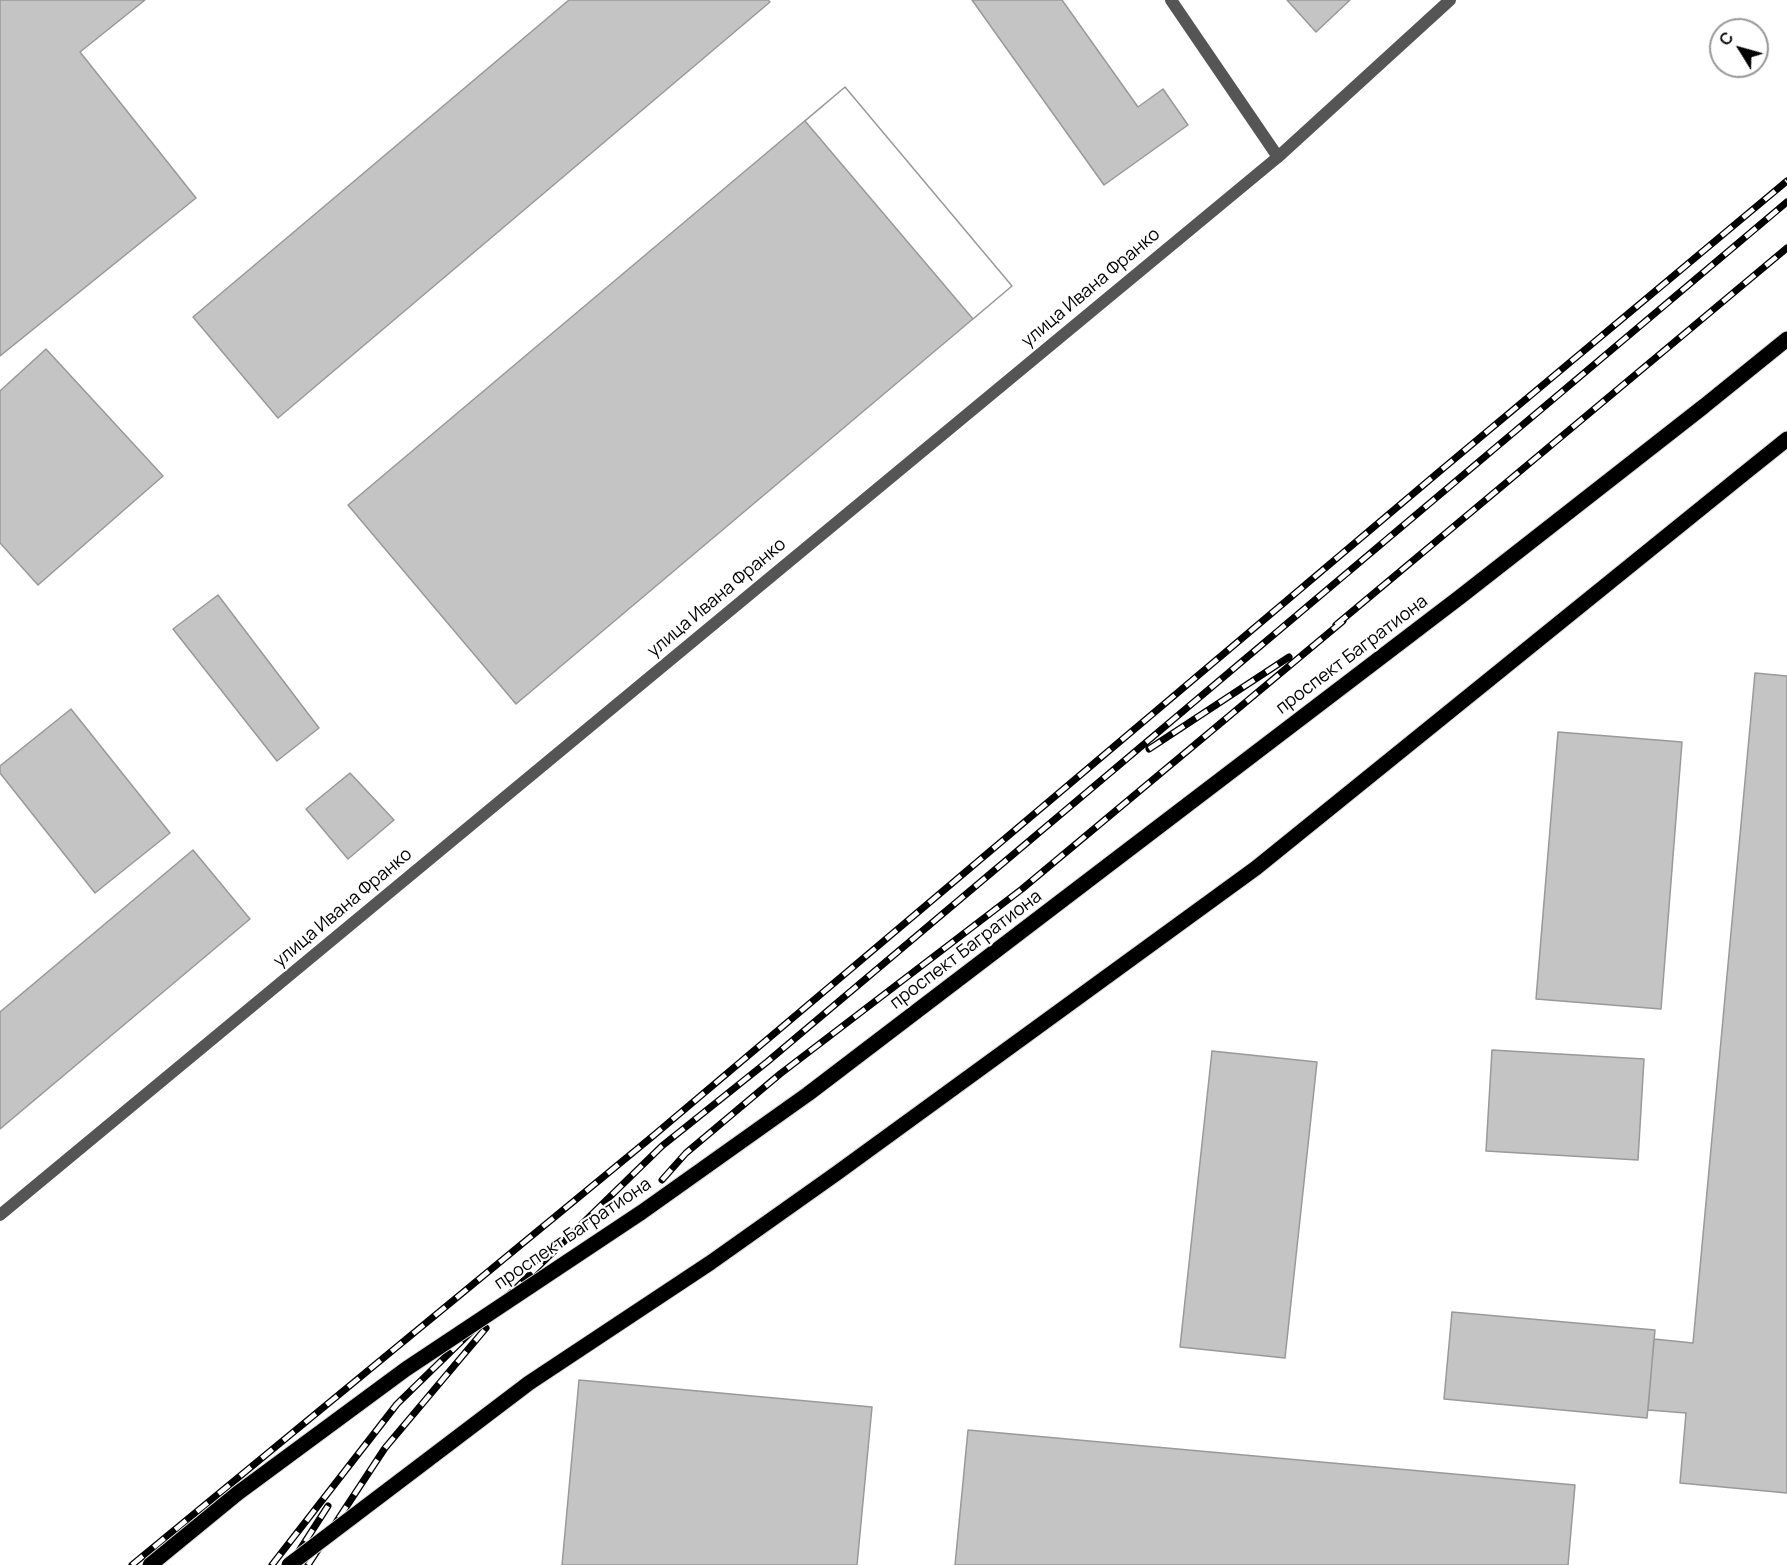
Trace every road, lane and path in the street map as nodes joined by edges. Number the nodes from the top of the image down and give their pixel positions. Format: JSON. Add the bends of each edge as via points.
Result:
{"nodes":[{"id":1,"x":1171,"y":0,"type":"edge"},
{"id":2,"x":1450,"y":0,"type":"edge"},
{"id":3,"x":1278,"y":157,"type":"junction"},
{"id":4,"x":1787,"y":339,"type":"edge"},
{"id":5,"x":1787,"y":439,"type":"edge"},
{"id":6,"x":0,"y":1215,"type":"edge"},
{"id":7,"x":150,"y":1565,"type":"edge"},
{"id":8,"x":289,"y":1565,"type":"edge"}],
"edges":[{"from":1,"to":3,"type":"street"},
{"from":2,"to":3,"type":"street","name":"улица Ивана Франко"},
{"from":3,"to":6,"type":"street","name":"улица Ивана Франко"},
{"from":4,"to":7,"type":"main road","name":"проспект Багратиона","bridge":true,"via":[[1460,597],[808,1094],[642,1212],[406,1369],[238,1493]]},
{"from":5,"to":8,"type":"main road","bridge":true,"via":[[1256,868],[710,1263],[529,1383]]}]}
